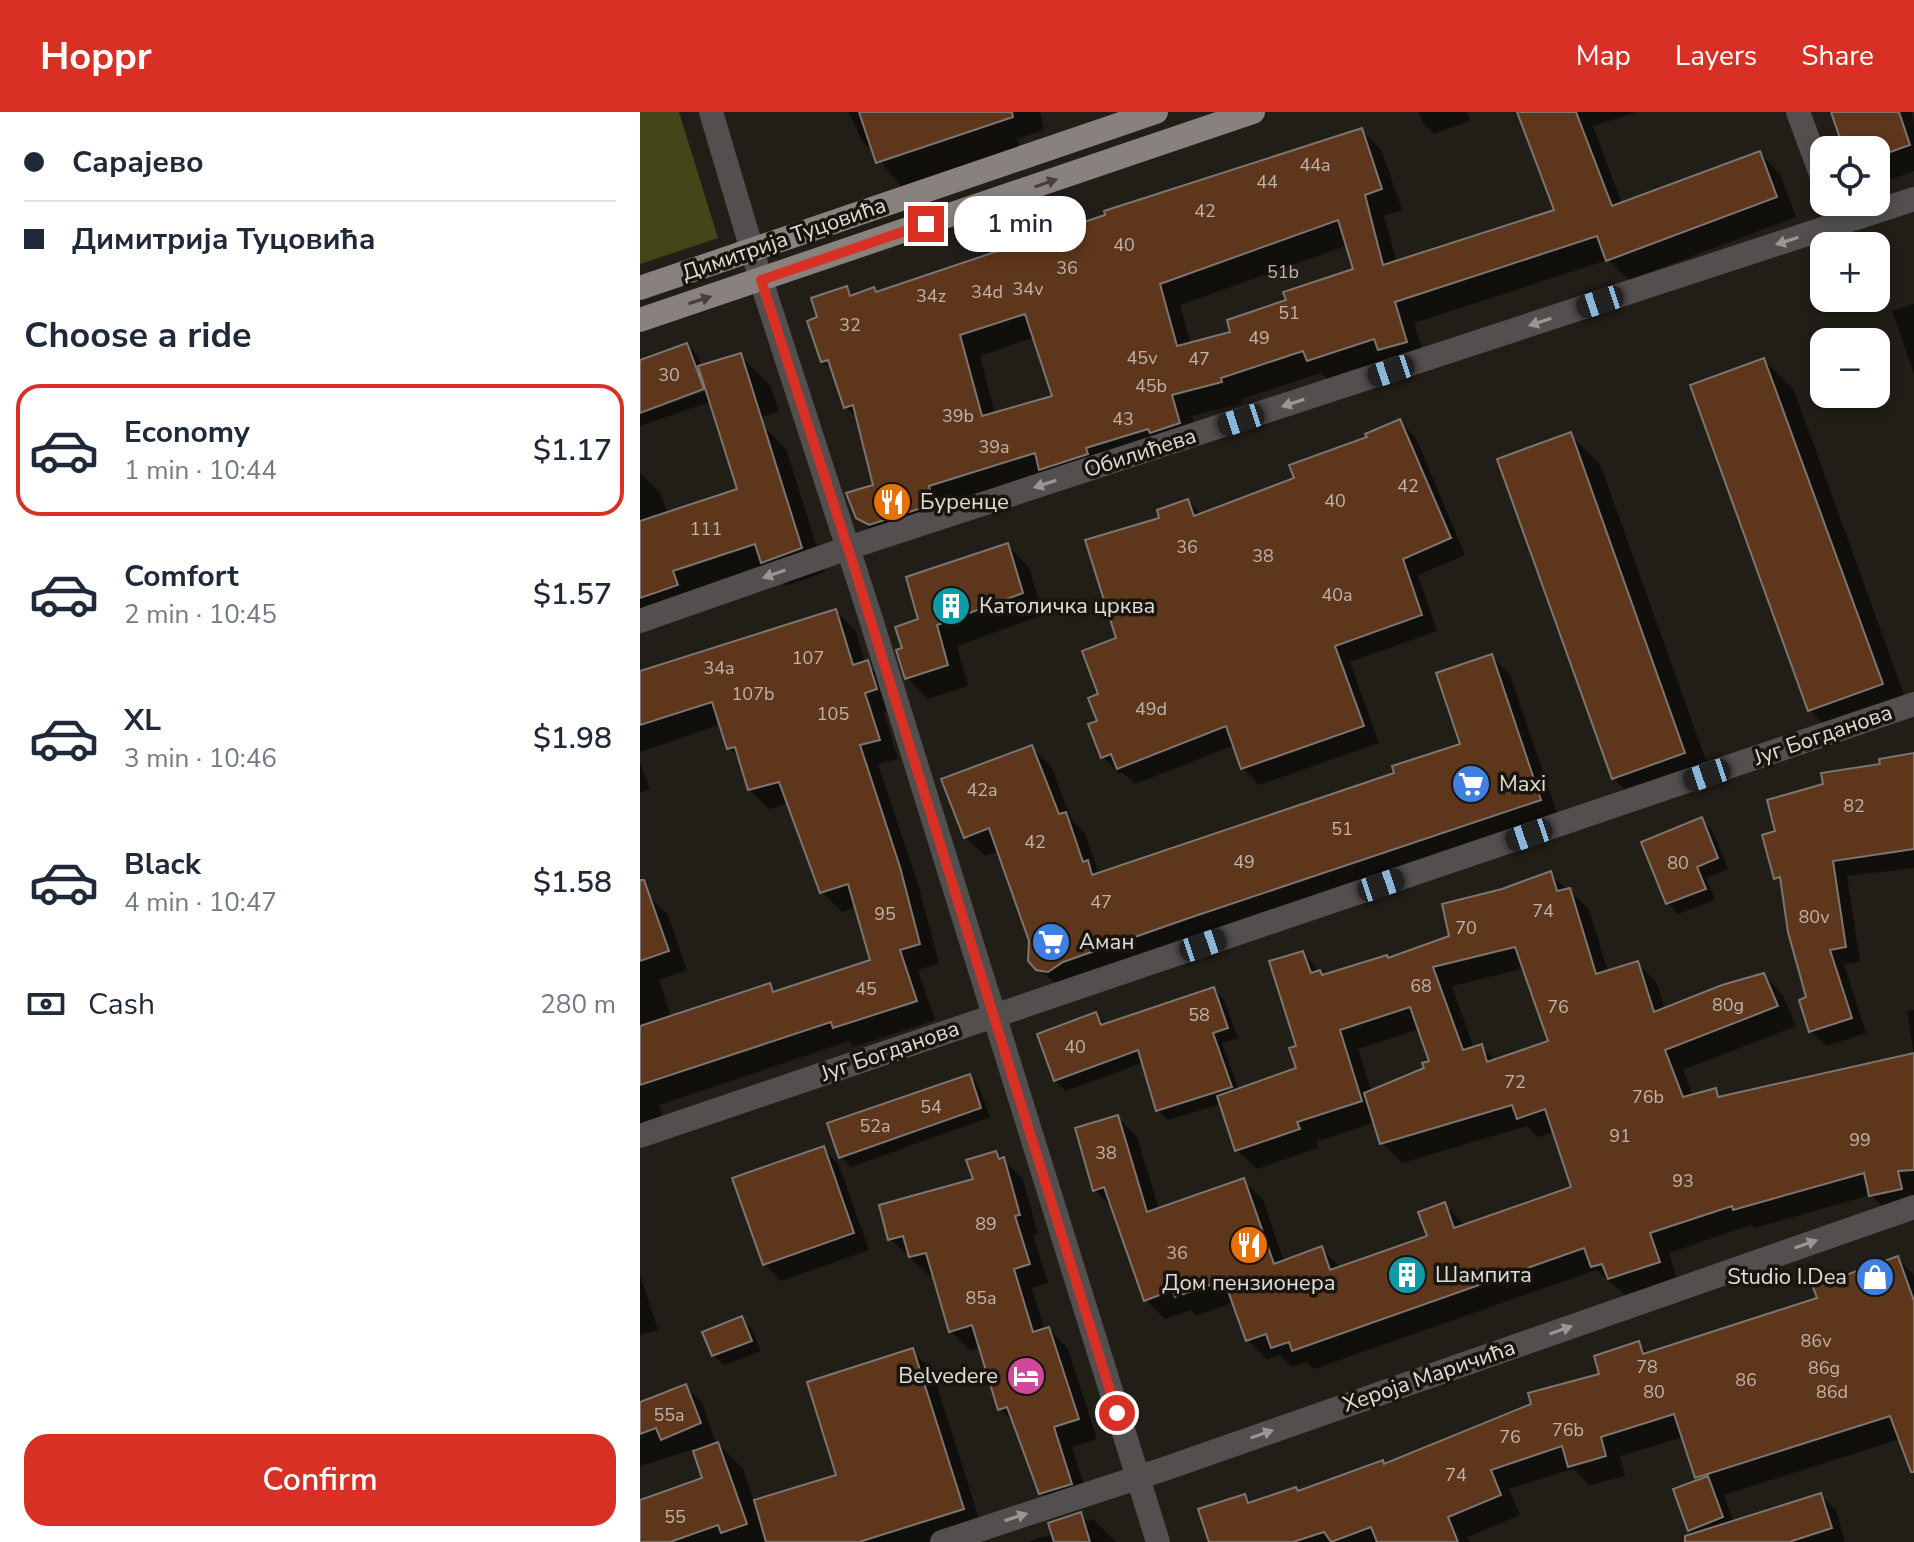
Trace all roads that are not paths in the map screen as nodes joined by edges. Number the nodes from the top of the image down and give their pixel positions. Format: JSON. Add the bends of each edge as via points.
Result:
{"nodes":[{"id":1,"x":711,"y":112,"type":"edge"},
{"id":2,"x":1156,"y":112,"type":"edge"},
{"id":3,"x":1253,"y":112,"type":"edge"},
{"id":4,"x":1798,"y":112,"type":"edge"},
{"id":5,"x":1810,"y":144,"type":"edge"},
{"id":6,"x":1914,"y":199,"type":"edge"},
{"id":7,"x":1890,"y":203,"type":"edge"},
{"id":8,"x":1826,"y":216,"type":"edge"},
{"id":9,"x":752,"y":251,"type":"junction"},
{"id":10,"x":761,"y":280,"type":"junction"},
{"id":11,"x":640,"y":288,"type":"edge"},
{"id":12,"x":640,"y":320,"type":"edge"},
{"id":13,"x":848,"y":548,"type":"junction"},
{"id":14,"x":640,"y":621,"type":"edge"},
{"id":15,"x":1914,"y":704,"type":"edge"},
{"id":16,"x":994,"y":1015,"type":"junction"},
{"id":17,"x":640,"y":1136,"type":"edge"},
{"id":18,"x":1914,"y":1207,"type":"edge"},
{"id":19,"x":1138,"y":1477,"type":"junction"},
{"id":20,"x":942,"y":1542,"type":"edge"},
{"id":21,"x":1158,"y":1542,"type":"edge"}],
"edges":[{"from":1,"to":9,"type":"street"},
{"from":2,"to":9,"type":"main road","name":"Димитрија Туцовића"},
{"from":10,"to":3,"type":"main road","name":"Димитрија Туцовића","one_way":true},
{"from":4,"to":5,"type":"street"},
{"from":6,"to":7,"type":"street","name":"Обилићева"},
{"from":8,"to":13,"type":"street","name":"Обилићева","one_way":true},
{"from":9,"to":10,"type":"street"},
{"from":9,"to":11,"type":"main road","name":"Димитрија Туцовића"},
{"from":12,"to":10,"type":"main road","name":"Димитрија Туцовића","one_way":true},
{"from":10,"to":13,"type":"street"},
{"from":13,"to":14,"type":"street","name":"Обилићева","one_way":true},
{"from":13,"to":16,"type":"street"},
{"from":15,"to":16,"type":"street","name":"Југ Богданова"},
{"from":16,"to":17,"type":"street","name":"Југ Богданова"},
{"from":16,"to":19,"type":"street"},
{"from":19,"to":18,"type":"street","name":"Хероја Маричића","one_way":true},
{"from":20,"to":19,"type":"street","name":"Хероја Маричића","one_way":true},
{"from":19,"to":21,"type":"street"}]}
